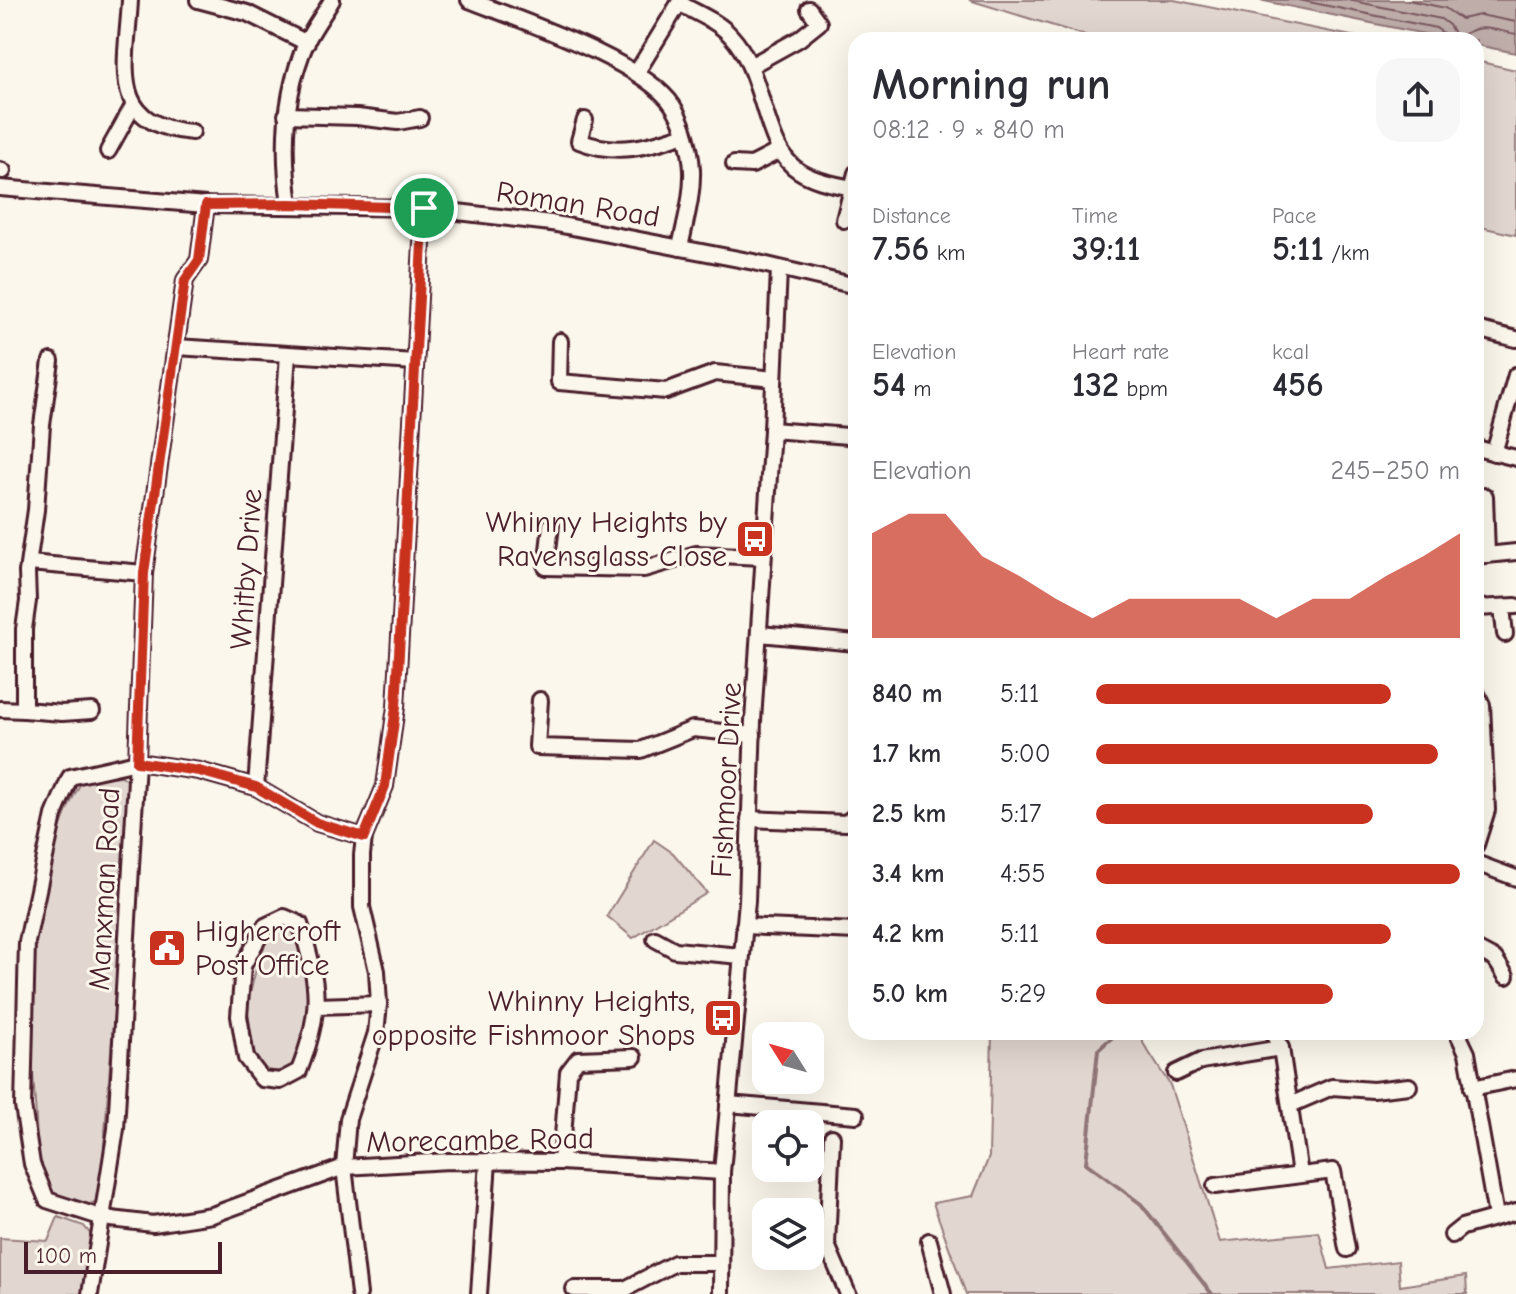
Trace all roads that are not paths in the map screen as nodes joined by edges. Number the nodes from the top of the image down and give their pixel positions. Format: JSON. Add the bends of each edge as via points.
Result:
{"nodes":[{"id":1,"x":130,"y":0,"type":"edge"},
{"id":2,"x":198,"y":0,"type":"edge"},
{"id":3,"x":332,"y":0,"type":"edge"},
{"id":4,"x":469,"y":0,"type":"edge"},
{"id":5,"x":680,"y":2,"type":"edge"},
{"id":6,"x":500,"y":6,"type":"edge"},
{"id":7,"x":809,"y":9,"type":"dead end"},
{"id":8,"x":307,"y":43,"type":"junction"},
{"id":9,"x":752,"y":65,"type":"junction"},
{"id":10,"x":637,"y":72,"type":"junction"},
{"id":11,"x":133,"y":106,"type":"junction"},
{"id":12,"x":286,"y":115,"type":"junction"},
{"id":13,"x":420,"y":118,"type":"dead end"},
{"id":14,"x":585,"y":120,"type":"dead end"},
{"id":15,"x":192,"y":132,"type":"dead end"},
{"id":16,"x":685,"y":134,"type":"junction"},
{"id":17,"x":108,"y":151,"type":"dead end"},
{"id":18,"x":779,"y":151,"type":"junction"},
{"id":19,"x":734,"y":164,"type":"dead end"},
{"id":20,"x":848,"y":180,"type":"edge"},
{"id":21,"x":0,"y":188,"type":"edge"},
{"id":22,"x":290,"y":204,"type":"junction"},
{"id":23,"x":848,"y":204,"type":"edge"},
{"id":24,"x":206,"y":205,"type":"junction"},
{"id":25,"x":424,"y":208,"type":"junction"},
{"id":26,"x":844,"y":220,"type":"dead end"},
{"id":27,"x":680,"y":248,"type":"junction"},
{"id":28,"x":779,"y":269,"type":"junction"},
{"id":29,"x":848,"y":284,"type":"edge"},
{"id":30,"x":1484,"y":331,"type":"edge"},
{"id":31,"x":1516,"y":339,"type":"edge"},
{"id":32,"x":560,"y":341,"type":"dead end"},
{"id":33,"x":176,"y":347,"type":"junction"},
{"id":34,"x":288,"y":355,"type":"junction"},
{"id":35,"x":51,"y":361,"type":"dead end"},
{"id":36,"x":415,"y":362,"type":"junction"},
{"id":37,"x":1516,"y":375,"type":"edge"},
{"id":38,"x":774,"y":379,"type":"junction"},
{"id":39,"x":772,"y":430,"type":"junction"},
{"id":40,"x":848,"y":436,"type":"edge"},
{"id":41,"x":1484,"y":450,"type":"edge"},
{"id":42,"x":1494,"y":453,"type":"junction"},
{"id":43,"x":1516,"y":458,"type":"edge"},
{"id":44,"x":1485,"y":496,"type":"dead end"},
{"id":45,"x":1484,"y":516,"type":"edge"},
{"id":46,"x":551,"y":525,"type":"dead end"},
{"id":47,"x":1516,"y":552,"type":"edge"},
{"id":48,"x":1484,"y":556,"type":"edge"},
{"id":49,"x":763,"y":557,"type":"junction"},
{"id":50,"x":29,"y":563,"type":"junction"},
{"id":51,"x":144,"y":573,"type":"junction"},
{"id":52,"x":1509,"y":606,"type":"edge"},
{"id":53,"x":1484,"y":608,"type":"edge"},
{"id":54,"x":760,"y":634,"type":"junction"},
{"id":55,"x":1505,"y":634,"type":"dead end"},
{"id":56,"x":848,"y":642,"type":"edge"},
{"id":57,"x":540,"y":700,"type":"dead end"},
{"id":58,"x":0,"y":709,"type":"edge"},
{"id":59,"x":24,"y":710,"type":"junction"},
{"id":60,"x":92,"y":711,"type":"dead end"},
{"id":61,"x":753,"y":735,"type":"junction"},
{"id":62,"x":137,"y":762,"type":"junction"},
{"id":63,"x":256,"y":787,"type":"junction"},
{"id":64,"x":749,"y":819,"type":"junction"},
{"id":65,"x":848,"y":821,"type":"edge"},
{"id":66,"x":364,"y":837,"type":"junction"},
{"id":67,"x":1484,"y":866,"type":"edge"},
{"id":68,"x":1516,"y":878,"type":"edge"},
{"id":69,"x":744,"y":926,"type":"junction"},
{"id":70,"x":848,"y":931,"type":"edge"},
{"id":71,"x":655,"y":939,"type":"dead end"},
{"id":72,"x":1484,"y":953,"type":"edge"},
{"id":73,"x":741,"y":956,"type":"junction"},
{"id":74,"x":1506,"y":976,"type":"dead end"},
{"id":75,"x":379,"y":1004,"type":"junction"},
{"id":76,"x":317,"y":1006,"type":"junction"},
{"id":77,"x":1276,"y":1040,"type":"edge"},
{"id":78,"x":1461,"y":1040,"type":"edge"},
{"id":79,"x":1281,"y":1048,"type":"junction"},
{"id":80,"x":634,"y":1057,"type":"dead end"},
{"id":81,"x":1176,"y":1073,"type":"dead end"},
{"id":82,"x":1516,"y":1079,"type":"edge"},
{"id":83,"x":1409,"y":1086,"type":"dead end"},
{"id":84,"x":1472,"y":1088,"type":"junction"},
{"id":85,"x":728,"y":1104,"type":"junction"},
{"id":86,"x":1290,"y":1105,"type":"junction"},
{"id":87,"x":856,"y":1115,"type":"dead end"},
{"id":88,"x":832,"y":1137,"type":"dead end"},
{"id":89,"x":488,"y":1161,"type":"junction"},
{"id":90,"x":561,"y":1162,"type":"junction"},
{"id":91,"x":344,"y":1167,"type":"junction"},
{"id":92,"x":722,"y":1172,"type":"junction"},
{"id":93,"x":1300,"y":1174,"type":"junction"},
{"id":94,"x":1215,"y":1186,"type":"dead end"},
{"id":95,"x":1516,"y":1212,"type":"edge"},
{"id":96,"x":1496,"y":1216,"type":"junction"},
{"id":97,"x":103,"y":1218,"type":"junction"},
{"id":98,"x":1452,"y":1235,"type":"dead end"},
{"id":99,"x":929,"y":1241,"type":"dead end"},
{"id":100,"x":1347,"y":1249,"type":"dead end"},
{"id":101,"x":720,"y":1263,"type":"junction"},
{"id":102,"x":574,"y":1289,"type":"dead end"},
{"id":103,"x":90,"y":1294,"type":"edge"},
{"id":104,"x":359,"y":1294,"type":"edge"},
{"id":105,"x":479,"y":1294,"type":"edge"},
{"id":106,"x":721,"y":1294,"type":"edge"},
{"id":107,"x":848,"y":1294,"type":"edge"},
{"id":108,"x":943,"y":1294,"type":"edge"}],
"edges":[{"from":1,"to":11,"type":"street","via":[[126,86]]},
{"from":2,"to":8,"type":"street","via":[[247,13]]},
{"from":3,"to":8,"type":"street"},
{"from":4,"to":6,"type":"street"},
{"from":5,"to":9,"type":"street","via":[[731,35]]},
{"from":5,"to":10,"type":"street"},
{"from":6,"to":10,"type":"street"},
{"from":7,"to":9,"type":"street","via":[[819,23]]},
{"from":8,"to":12,"type":"street"},
{"from":9,"to":18,"type":"street"},
{"from":10,"to":16,"type":"street","via":[[672,105]]},
{"from":11,"to":15,"type":"street","via":[[168,130]]},
{"from":11,"to":17,"type":"street"},
{"from":12,"to":13,"type":"street","via":[[398,122]]},
{"from":12,"to":22,"type":"street"},
{"from":14,"to":16,"type":"street","via":[[579,141],[611,150],[634,150]]},
{"from":16,"to":27,"type":"street","via":[[692,185]]},
{"from":18,"to":19,"type":"street","via":[[752,165]]},
{"from":18,"to":20,"type":"street","via":[[800,172]]},
{"from":21,"to":24,"type":"street","name":"Roman Road"},
{"from":22,"to":24,"type":"street","name":"Roman Road"},
{"from":22,"to":25,"type":"street","name":"Roman Road"},
{"from":23,"to":26,"type":"street"},
{"from":24,"to":33,"type":"street","name":"Manxman Road","via":[[199,260],[185,280]]},
{"from":25,"to":27,"type":"street","name":"Roman Road","via":[[551,223]]},
{"from":25,"to":36,"type":"street"},
{"from":27,"to":28,"type":"street","name":"Roman Road"},
{"from":28,"to":29,"type":"street","name":"Roman Road"},
{"from":28,"to":38,"type":"street","name":"Fishmoor Drive"},
{"from":30,"to":31,"type":"street"},
{"from":32,"to":38,"type":"street","via":[[559,382],[666,391],[715,373]]},
{"from":33,"to":34,"type":"street"},
{"from":33,"to":51,"type":"street","name":"Manxman Road"},
{"from":34,"to":36,"type":"street"},
{"from":34,"to":63,"type":"street","name":"Whitby Drive"},
{"from":35,"to":50,"type":"street"},
{"from":36,"to":66,"type":"street","via":[[396,707],[385,786]]},
{"from":37,"to":42,"type":"street"},
{"from":38,"to":39,"type":"street","name":"Fishmoor Drive"},
{"from":39,"to":40,"type":"street"},
{"from":39,"to":49,"type":"street","name":"Fishmoor Drive"},
{"from":41,"to":42,"type":"street"},
{"from":42,"to":43,"type":"street"},
{"from":44,"to":45,"type":"street"},
{"from":46,"to":49,"type":"street","via":[[546,567],[644,569],[696,554]]},
{"from":47,"to":48,"type":"street"},
{"from":49,"to":54,"type":"street","name":"Fishmoor Drive"},
{"from":50,"to":51,"type":"street"},
{"from":50,"to":59,"type":"street"},
{"from":51,"to":62,"type":"street","name":"Manxman Road"},
{"from":52,"to":53,"type":"street"},
{"from":52,"to":55,"type":"street"},
{"from":54,"to":56,"type":"street"},
{"from":54,"to":61,"type":"street","name":"Fishmoor Drive"},
{"from":57,"to":61,"type":"street","via":[[537,747],[641,750],[693,729]]},
{"from":58,"to":59,"type":"street"},
{"from":59,"to":60,"type":"street"},
{"from":61,"to":64,"type":"street","name":"Fishmoor Drive"},
{"from":62,"to":63,"type":"street"},
{"from":62,"to":97,"type":"street","name":"Manxman Road","via":[[116,1129]]},
{"from":62,"to":97,"type":"street","name":"Morecambe Road","via":[[70,777],[54,815],[27,942],[23,1106],[32,1164],[47,1200]]},
{"from":63,"to":66,"type":"street","via":[[317,823]]},
{"from":64,"to":65,"type":"street"},
{"from":64,"to":69,"type":"street","name":"Fishmoor Drive"},
{"from":66,"to":75,"type":"street","via":[[362,907]]},
{"from":67,"to":68,"type":"street"},
{"from":69,"to":70,"type":"street"},
{"from":69,"to":73,"type":"street","name":"Fishmoor Drive"},
{"from":71,"to":73,"type":"street","via":[[675,950]]},
{"from":72,"to":74,"type":"street"},
{"from":73,"to":85,"type":"street","name":"Fishmoor Drive"},
{"from":75,"to":76,"type":"street"},
{"from":75,"to":91,"type":"street","via":[[376,1033],[348,1119]]},
{"from":76,"to":76,"type":"street","via":[[299,1071],[280,1081],[262,1079],[246,1058],[239,1016],[243,966],[265,926],[284,917],[300,924],[313,964]]},
{"from":77,"to":79,"type":"street"},
{"from":78,"to":84,"type":"street"},
{"from":79,"to":81,"type":"street","via":[[1201,1061]]},
{"from":79,"to":86,"type":"street"},
{"from":80,"to":90,"type":"street","via":[[578,1059],[568,1072]]},
{"from":82,"to":84,"type":"street"},
{"from":83,"to":86,"type":"street","via":[[1332,1087]]},
{"from":84,"to":96,"type":"street"},
{"from":85,"to":87,"type":"street"},
{"from":85,"to":92,"type":"street","name":"Fishmoor Drive"},
{"from":86,"to":93,"type":"street"},
{"from":88,"to":107,"type":"street","via":[[827,1245]]},
{"from":89,"to":90,"type":"street","name":"Morecambe Road"},
{"from":89,"to":91,"type":"street","name":"Morecambe Road"},
{"from":89,"to":105,"type":"street"},
{"from":90,"to":92,"type":"street","name":"Morecambe Road"},
{"from":91,"to":97,"type":"street","name":"Morecambe Road","via":[[212,1215],[153,1224]]},
{"from":91,"to":104,"type":"street"},
{"from":92,"to":101,"type":"street","name":"Fishmoor Drive"},
{"from":93,"to":94,"type":"street"},
{"from":93,"to":100,"type":"street","via":[[1333,1171]]},
{"from":95,"to":96,"type":"street"},
{"from":96,"to":98,"type":"street"},
{"from":97,"to":103,"type":"street","name":"Manxman Road"},
{"from":99,"to":108,"type":"street"},
{"from":101,"to":102,"type":"street","via":[[675,1263],[625,1289]]},
{"from":101,"to":106,"type":"street","name":"Fishmoor Drive"}]}
